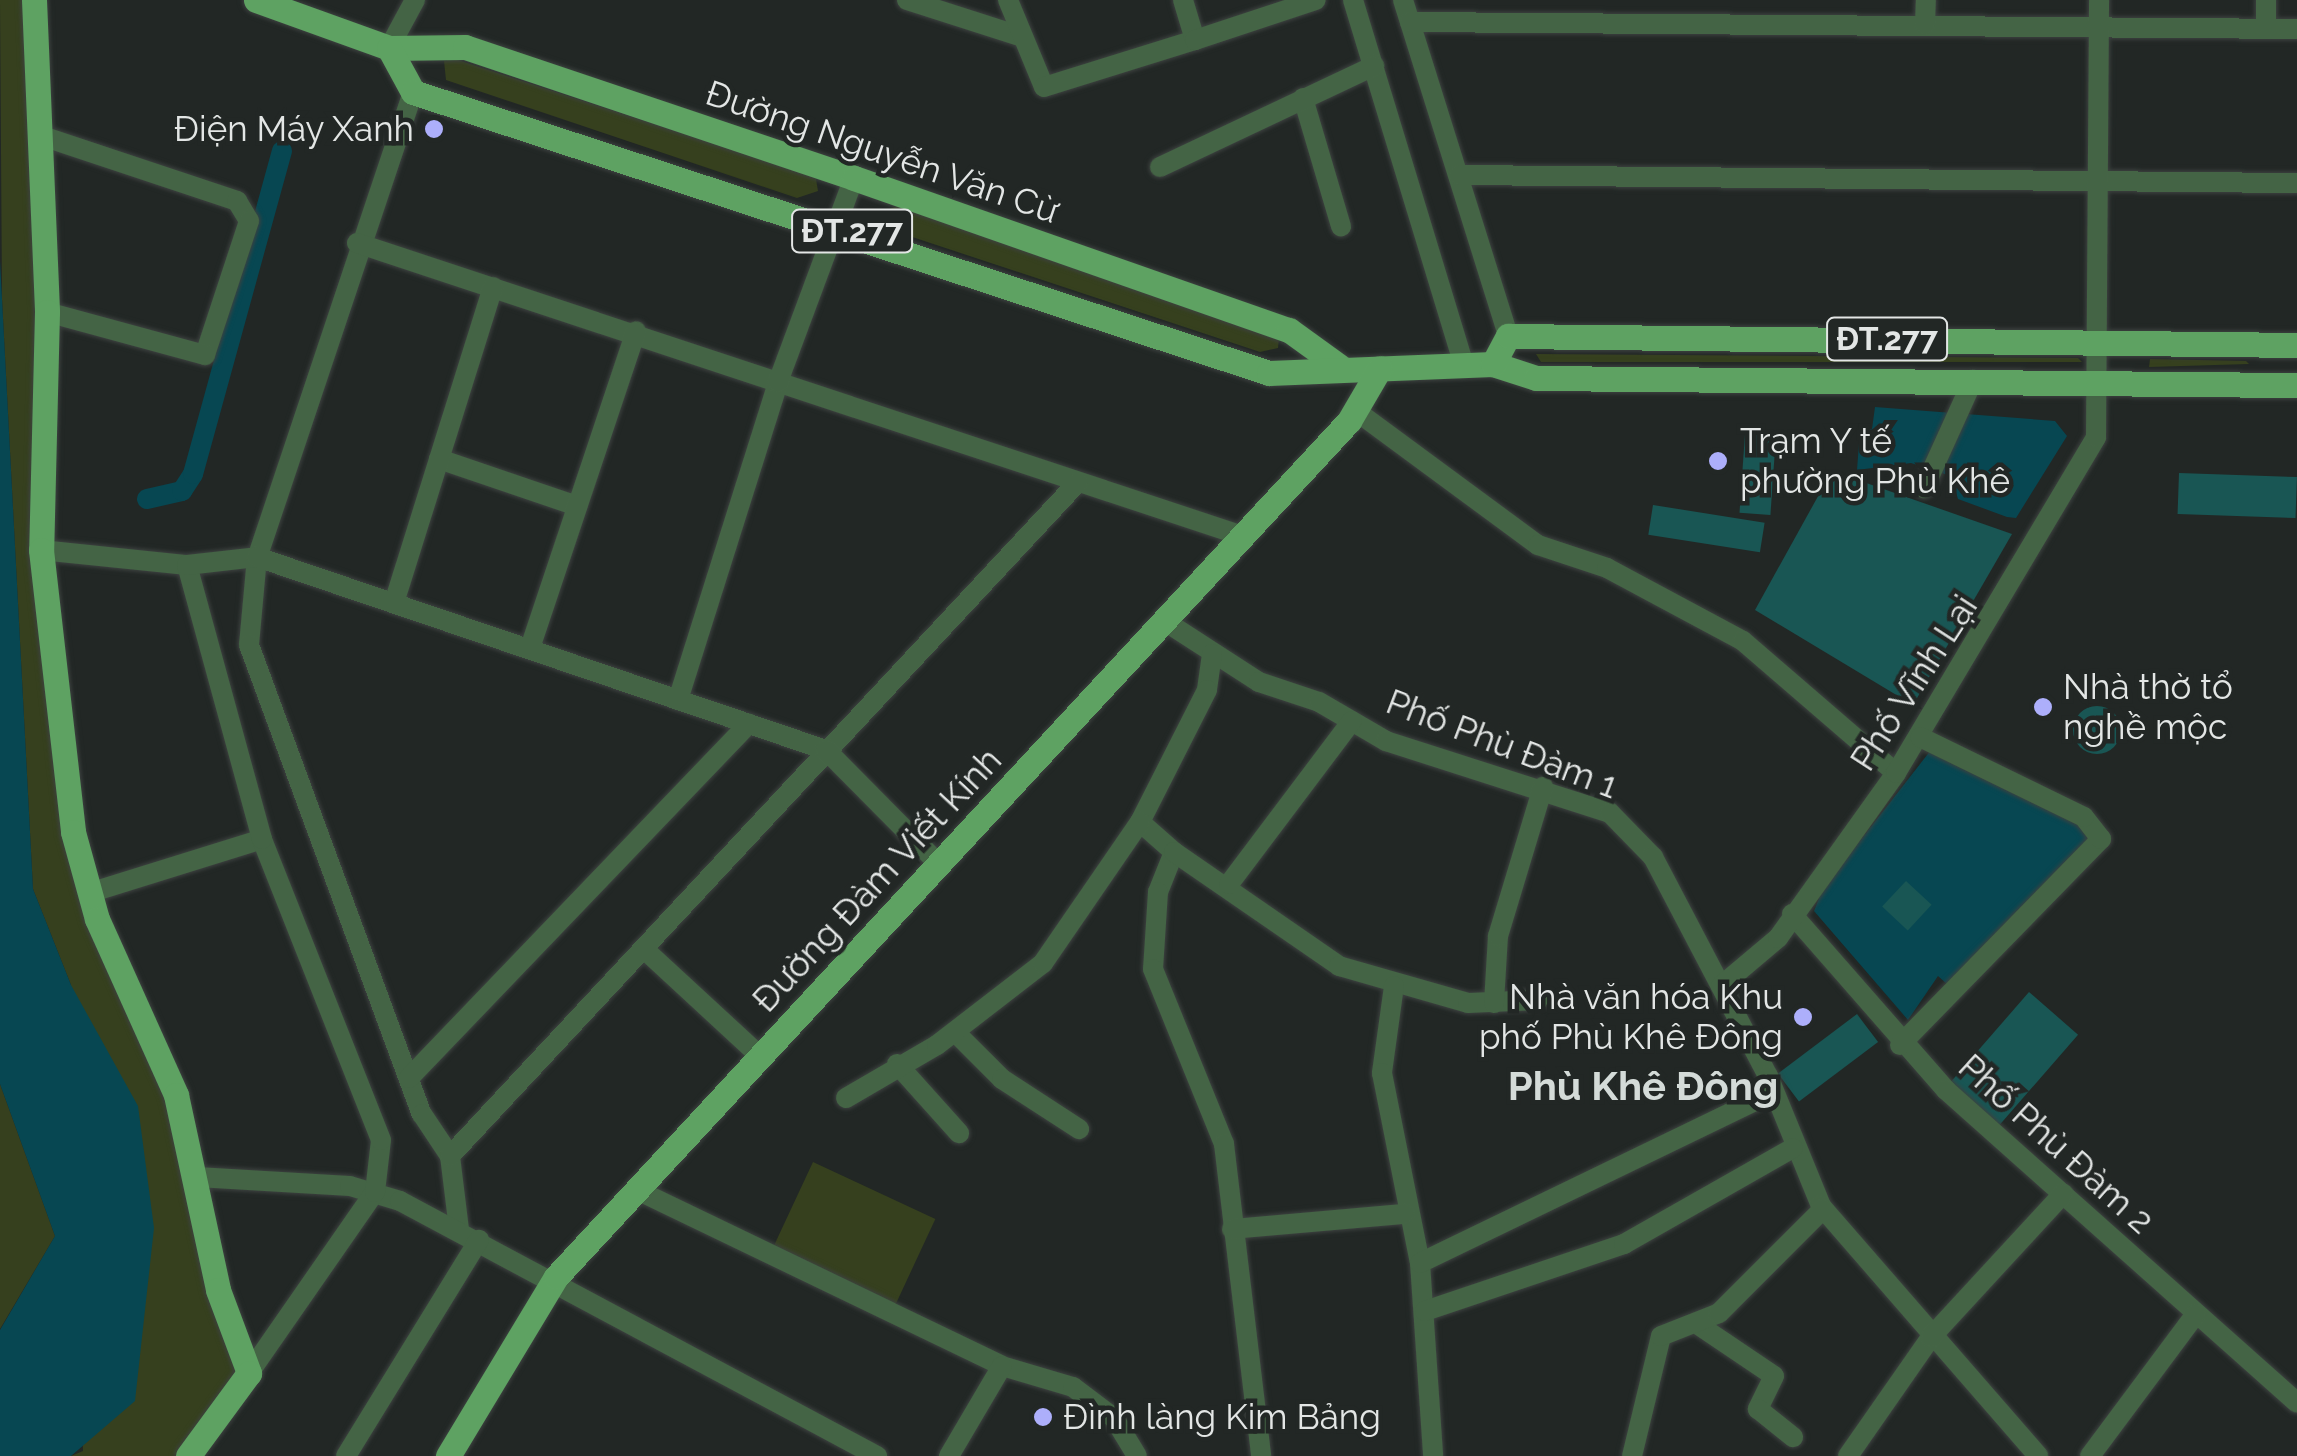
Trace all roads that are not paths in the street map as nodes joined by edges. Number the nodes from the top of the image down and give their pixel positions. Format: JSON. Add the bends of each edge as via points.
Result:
{"nodes":[{"id":1,"x":34,"y":0,"type":"edge"},
{"id":2,"x":256,"y":0,"type":"edge"},
{"id":3,"x":415,"y":0,"type":"edge"},
{"id":4,"x":907,"y":0,"type":"edge"},
{"id":5,"x":1008,"y":0,"type":"edge"},
{"id":6,"x":1183,"y":0,"type":"edge"},
{"id":7,"x":1316,"y":0,"type":"edge"},
{"id":8,"x":1353,"y":0,"type":"edge"},
{"id":9,"x":1403,"y":0,"type":"edge"},
{"id":10,"x":1926,"y":0,"type":"edge"},
{"id":11,"x":2099,"y":0,"type":"edge"},
{"id":12,"x":2266,"y":0,"type":"edge"},
{"id":13,"x":1563,"y":10,"type":"edge"},
{"id":14,"x":1410,"y":22,"type":"junction"},
{"id":15,"x":1926,"y":24,"type":"junction"},
{"id":16,"x":2099,"y":26,"type":"junction"},
{"id":17,"x":2266,"y":28,"type":"junction"},
{"id":18,"x":2297,"y":29,"type":"edge"},
{"id":19,"x":1019,"y":36,"type":"junction"},
{"id":20,"x":1195,"y":40,"type":"junction"},
{"id":21,"x":390,"y":48,"type":"junction"},
{"id":22,"x":1374,"y":66,"type":"junction"},
{"id":23,"x":414,"y":92,"type":"junction"},
{"id":24,"x":1302,"y":98,"type":"junction"},
{"id":25,"x":39,"y":135,"type":"junction"},
{"id":26,"x":1160,"y":167,"type":"dead end"},
{"id":27,"x":1459,"y":175,"type":"junction"},
{"id":28,"x":854,"y":178,"type":"junction"},
{"id":29,"x":2098,"y":181,"type":"junction"},
{"id":30,"x":2297,"y":183,"type":"edge"},
{"id":31,"x":838,"y":226,"type":"junction"},
{"id":32,"x":1341,"y":226,"type":"dead end"},
{"id":33,"x":357,"y":243,"type":"junction"},
{"id":34,"x":493,"y":287,"type":"junction"},
{"id":35,"x":47,"y":312,"type":"junction"},
{"id":36,"x":636,"y":332,"type":"junction"},
{"id":37,"x":1508,"y":336,"type":"junction"},
{"id":38,"x":2098,"y":344,"type":"junction"},
{"id":39,"x":2288,"y":345,"type":"edge"},
{"id":40,"x":1493,"y":364,"type":"junction"},
{"id":41,"x":1339,"y":366,"type":"junction"},
{"id":42,"x":1464,"y":366,"type":"junction"},
{"id":43,"x":1380,"y":368,"type":"junction"},
{"id":44,"x":2100,"y":381,"type":"junction"},
{"id":45,"x":778,"y":382,"type":"junction"},
{"id":46,"x":2289,"y":385,"type":"edge"},
{"id":47,"x":1968,"y":392,"type":"junction"},
{"id":48,"x":1356,"y":411,"type":"junction"},
{"id":49,"x":439,"y":459,"type":"junction"},
{"id":50,"x":1927,"y":481,"type":"dead end"},
{"id":51,"x":1078,"y":482,"type":"junction"},
{"id":52,"x":577,"y":506,"type":"junction"},
{"id":53,"x":1242,"y":536,"type":"junction"},
{"id":54,"x":41,"y":550,"type":"junction"},
{"id":55,"x":257,"y":557,"type":"junction"},
{"id":56,"x":187,"y":565,"type":"junction"},
{"id":57,"x":394,"y":603,"type":"junction"},
{"id":58,"x":1163,"y":620,"type":"junction"},
{"id":59,"x":530,"y":648,"type":"junction"},
{"id":60,"x":1212,"y":654,"type":"junction"},
{"id":61,"x":678,"y":700,"type":"junction"},
{"id":62,"x":1352,"y":721,"type":"junction"},
{"id":63,"x":749,"y":724,"type":"junction"},
{"id":64,"x":1920,"y":736,"type":"junction"},
{"id":65,"x":826,"y":750,"type":"junction"},
{"id":66,"x":1896,"y":773,"type":"junction"},
{"id":67,"x":1543,"y":788,"type":"junction"},
{"id":68,"x":1140,"y":822,"type":"junction"},
{"id":69,"x":262,"y":839,"type":"junction"},
{"id":70,"x":1174,"y":852,"type":"junction"},
{"id":71,"x":940,"y":864,"type":"junction"},
{"id":72,"x":1229,"y":884,"type":"junction"},
{"id":73,"x":89,"y":894,"type":"junction"},
{"id":74,"x":1792,"y":914,"type":"junction"},
{"id":75,"x":644,"y":949,"type":"junction"},
{"id":76,"x":1394,"y":986,"type":"junction"},
{"id":77,"x":1721,"y":986,"type":"junction"},
{"id":78,"x":1538,"y":1000,"type":"dead end"},
{"id":79,"x":1494,"y":1003,"type":"junction"},
{"id":80,"x":954,"y":1032,"type":"junction"},
{"id":81,"x":1900,"y":1045,"type":"junction"},
{"id":82,"x":761,"y":1057,"type":"junction"},
{"id":83,"x":898,"y":1064,"type":"junction"},
{"id":84,"x":409,"y":1078,"type":"junction"},
{"id":85,"x":1772,"y":1094,"type":"junction"},
{"id":86,"x":846,"y":1098,"type":"dead end"},
{"id":87,"x":1079,"y":1129,"type":"dead end"},
{"id":88,"x":959,"y":1133,"type":"dead end"},
{"id":89,"x":1794,"y":1148,"type":"junction"},
{"id":90,"x":450,"y":1156,"type":"junction"},
{"id":91,"x":196,"y":1178,"type":"junction"},
{"id":92,"x":639,"y":1191,"type":"junction"},
{"id":93,"x":376,"y":1192,"type":"junction"},
{"id":94,"x":2063,"y":1194,"type":"junction"},
{"id":95,"x":1823,"y":1210,"type":"junction"},
{"id":96,"x":1404,"y":1214,"type":"junction"},
{"id":97,"x":459,"y":1229,"type":"junction"},
{"id":98,"x":1232,"y":1229,"type":"junction"},
{"id":99,"x":479,"y":1240,"type":"junction"},
{"id":100,"x":1420,"y":1264,"type":"junction"},
{"id":101,"x":556,"y":1278,"type":"junction"},
{"id":102,"x":1426,"y":1311,"type":"junction"},
{"id":103,"x":2196,"y":1314,"type":"junction"},
{"id":104,"x":1700,"y":1326,"type":"junction"},
{"id":105,"x":1931,"y":1337,"type":"junction"},
{"id":106,"x":1002,"y":1366,"type":"junction"},
{"id":107,"x":249,"y":1374,"type":"junction"},
{"id":108,"x":2297,"y":1403,"type":"edge"},
{"id":109,"x":1794,"y":1438,"type":"dead end"},
{"id":110,"x":453,"y":1454,"type":"edge"},
{"id":111,"x":188,"y":1456,"type":"edge"},
{"id":112,"x":346,"y":1456,"type":"edge"},
{"id":113,"x":877,"y":1456,"type":"edge"},
{"id":114,"x":949,"y":1456,"type":"edge"},
{"id":115,"x":1137,"y":1456,"type":"edge"},
{"id":116,"x":1261,"y":1456,"type":"edge"},
{"id":117,"x":1434,"y":1456,"type":"edge"},
{"id":118,"x":1632,"y":1456,"type":"edge"},
{"id":119,"x":1848,"y":1456,"type":"edge"},
{"id":120,"x":2038,"y":1456,"type":"edge"},
{"id":121,"x":2090,"y":1456,"type":"edge"}],
"edges":[{"from":1,"to":25,"type":"main road"},
{"from":2,"to":21,"type":"main road","name":"Đường Nguyễn Văn Cừ","number":"ĐT.277"},
{"from":3,"to":21,"type":"street"},
{"from":4,"to":19,"type":"street"},
{"from":5,"to":19,"type":"street"},
{"from":6,"to":20,"type":"street"},
{"from":7,"to":20,"type":"street"},
{"from":8,"to":22,"type":"street"},
{"from":9,"to":14,"type":"street"},
{"from":10,"to":15,"type":"street"},
{"from":11,"to":16,"type":"street","name":"Phố Vĩnh Lại"},
{"from":12,"to":17,"type":"street"},
{"from":13,"to":14,"type":"street"},
{"from":13,"to":15,"type":"street"},
{"from":14,"to":27,"type":"street"},
{"from":15,"to":16,"type":"street"},
{"from":16,"to":17,"type":"street"},
{"from":16,"to":29,"type":"street","name":"Phố Vĩnh Lại"},
{"from":17,"to":18,"type":"street"},
{"from":19,"to":20,"type":"street","via":[[1044,86]]},
{"from":21,"to":23,"type":"main road"},
{"from":21,"to":28,"type":"main road","name":"Đường Nguyễn Văn Cừ","number":"ĐT.277","via":[[465,47]]},
{"from":22,"to":24,"type":"street"},
{"from":22,"to":42,"type":"street"},
{"from":23,"to":31,"type":"main road","number":"ĐT.277"},
{"from":23,"to":33,"type":"street"},
{"from":24,"to":26,"type":"street"},
{"from":24,"to":32,"type":"street"},
{"from":25,"to":35,"type":"main road"},
{"from":25,"to":35,"type":"street","via":[[237,201],[249,222],[205,355]]},
{"from":27,"to":29,"type":"street"},
{"from":27,"to":37,"type":"street"},
{"from":28,"to":31,"type":"street"},
{"from":28,"to":41,"type":"main road","name":"Đường Nguyễn Văn Cừ","number":"ĐT.277","via":[[1288,330]]},
{"from":29,"to":30,"type":"street"},
{"from":29,"to":38,"type":"street","name":"Phố Vĩnh Lại"},
{"from":31,"to":41,"type":"main road","number":"ĐT.277","via":[[1268,373]]},
{"from":31,"to":45,"type":"street"},
{"from":33,"to":34,"type":"street"},
{"from":33,"to":55,"type":"street"},
{"from":34,"to":36,"type":"street"},
{"from":34,"to":49,"type":"street"},
{"from":35,"to":54,"type":"main road"},
{"from":36,"to":45,"type":"street"},
{"from":36,"to":52,"type":"street"},
{"from":37,"to":38,"type":"main road","number":"ĐT.277"},
{"from":37,"to":40,"type":"main road"},
{"from":38,"to":39,"type":"main road","number":"ĐT.277"},
{"from":38,"to":44,"type":"street","name":"Phố Vĩnh Lại"},
{"from":39,"to":46,"type":"main road"},
{"from":40,"to":42,"type":"main road","number":"ĐT.277"},
{"from":40,"to":47,"type":"main road","number":"ĐT.277","via":[[1536,378]]},
{"from":41,"to":43,"type":"main road","number":"ĐT.277"},
{"from":42,"to":43,"type":"main road","number":"ĐT.277"},
{"from":43,"to":48,"type":"main road","name":"Đường Đàm Viết Kính"},
{"from":44,"to":46,"type":"main road","number":"ĐT.277"},
{"from":44,"to":47,"type":"main road","number":"ĐT.277"},
{"from":44,"to":64,"type":"street","name":"Phố Vĩnh Lại","via":[[2096,437]]},
{"from":45,"to":51,"type":"street"},
{"from":45,"to":61,"type":"street"},
{"from":47,"to":50,"type":"street"},
{"from":48,"to":53,"type":"main road","name":"Đường Đàm Viết Kính"},
{"from":48,"to":66,"type":"street","via":[[1538,545],[1606,568],[1742,642]]},
{"from":49,"to":52,"type":"street"},
{"from":49,"to":57,"type":"street"},
{"from":51,"to":53,"type":"street"},
{"from":51,"to":65,"type":"street"},
{"from":52,"to":59,"type":"street"},
{"from":53,"to":58,"type":"main road","name":"Đường Đàm Viết Kính"},
{"from":54,"to":56,"type":"street"},
{"from":54,"to":73,"type":"main road","via":[[73,832]]},
{"from":55,"to":56,"type":"street"},
{"from":55,"to":57,"type":"street"},
{"from":55,"to":84,"type":"street","via":[[249,645]]},
{"from":56,"to":69,"type":"street"},
{"from":57,"to":59,"type":"street"},
{"from":58,"to":60,"type":"street","name":"Phố Phù Đàm 1"},
{"from":58,"to":71,"type":"main road","name":"Đường Đàm Viết Kính"},
{"from":59,"to":61,"type":"street"},
{"from":60,"to":62,"type":"street","name":"Phố Phù Đàm 1"},
{"from":60,"to":68,"type":"street","via":[[1206,690]]},
{"from":61,"to":63,"type":"street"},
{"from":62,"to":67,"type":"street","name":"Phố Phù Đàm 1","via":[[1386,741]]},
{"from":62,"to":72,"type":"street"},
{"from":63,"to":65,"type":"street"},
{"from":63,"to":84,"type":"street"},
{"from":64,"to":66,"type":"street","name":"Phố Vĩnh Lại"},
{"from":64,"to":81,"type":"street","via":[[2084,817],[2101,840]]},
{"from":65,"to":71,"type":"street"},
{"from":65,"to":75,"type":"street"},
{"from":66,"to":74,"type":"street","name":"Phố Vĩnh Lại"},
{"from":67,"to":77,"type":"street","name":"Phố Phù Đàm 1","via":[[1610,813],[1653,858]]},
{"from":67,"to":79,"type":"street","via":[[1498,936]]},
{"from":68,"to":70,"type":"street"},
{"from":68,"to":80,"type":"street","via":[[1043,963]]},
{"from":69,"to":73,"type":"street"},
{"from":69,"to":93,"type":"street","via":[[374,1114],[382,1140]]},
{"from":70,"to":72,"type":"street"},
{"from":70,"to":98,"type":"street","via":[[1158,892],[1153,969],[1224,1144]]},
{"from":71,"to":82,"type":"main road","name":"Đường Đàm Viết Kính"},
{"from":72,"to":76,"type":"street","via":[[1338,966]]},
{"from":73,"to":91,"type":"main road","via":[[176,1095]]},
{"from":74,"to":77,"type":"street","name":"Phố Vĩnh Lại","via":[[1762,956]]},
{"from":74,"to":81,"type":"street","name":"Phố Phù Đàm 2"},
{"from":75,"to":82,"type":"street"},
{"from":75,"to":90,"type":"street"},
{"from":76,"to":79,"type":"street"},
{"from":76,"to":96,"type":"street","via":[[1382,1072]]},
{"from":77,"to":85,"type":"street","name":"Phố Phù Đàm 1"},
{"from":78,"to":79,"type":"street"},
{"from":80,"to":83,"type":"street"},
{"from":80,"to":87,"type":"street","via":[[1002,1079]]},
{"from":81,"to":94,"type":"street","name":"Phố Phù Đàm 2"},
{"from":82,"to":92,"type":"main road","name":"Đường Đàm Viết Kính"},
{"from":83,"to":86,"type":"street"},
{"from":83,"to":88,"type":"street"},
{"from":84,"to":90,"type":"street"},
{"from":85,"to":89,"type":"street","name":"Phố Phù Đàm 1"},
{"from":85,"to":100,"type":"street"},
{"from":89,"to":95,"type":"street","name":"Phố Phù Đàm 1"},
{"from":89,"to":102,"type":"street","via":[[1624,1244]]},
{"from":90,"to":97,"type":"street"},
{"from":91,"to":93,"type":"street"},
{"from":91,"to":107,"type":"main road","via":[[218,1290]]},
{"from":92,"to":101,"type":"main road","name":"Đường Đàm Viết Kính"},
{"from":92,"to":106,"type":"street"},
{"from":93,"to":97,"type":"street"},
{"from":93,"to":107,"type":"street"},
{"from":94,"to":103,"type":"street","name":"Phố Phù Đàm 2"},
{"from":94,"to":105,"type":"street"},
{"from":95,"to":104,"type":"street"},
{"from":95,"to":105,"type":"street","name":"Phố Phù Đàm 1"},
{"from":96,"to":98,"type":"street"},
{"from":96,"to":100,"type":"street"},
{"from":97,"to":99,"type":"street"},
{"from":98,"to":116,"type":"street"},
{"from":99,"to":101,"type":"street"},
{"from":99,"to":112,"type":"street"},
{"from":100,"to":102,"type":"street"},
{"from":101,"to":110,"type":"main road","name":"Đường Đàm Viết Kính"},
{"from":101,"to":113,"type":"street"},
{"from":102,"to":117,"type":"street"},
{"from":103,"to":108,"type":"street","name":"Phố Phù Đàm 2"},
{"from":103,"to":121,"type":"street"},
{"from":104,"to":109,"type":"street","via":[[1774,1376],[1758,1409]]},
{"from":104,"to":118,"type":"street","via":[[1661,1336]]},
{"from":105,"to":119,"type":"street"},
{"from":105,"to":120,"type":"street","name":"Phố Phù Đàm 1"},
{"from":106,"to":114,"type":"street"},
{"from":106,"to":115,"type":"street","via":[[1100,1403]]},
{"from":107,"to":111,"type":"main road"}]}
